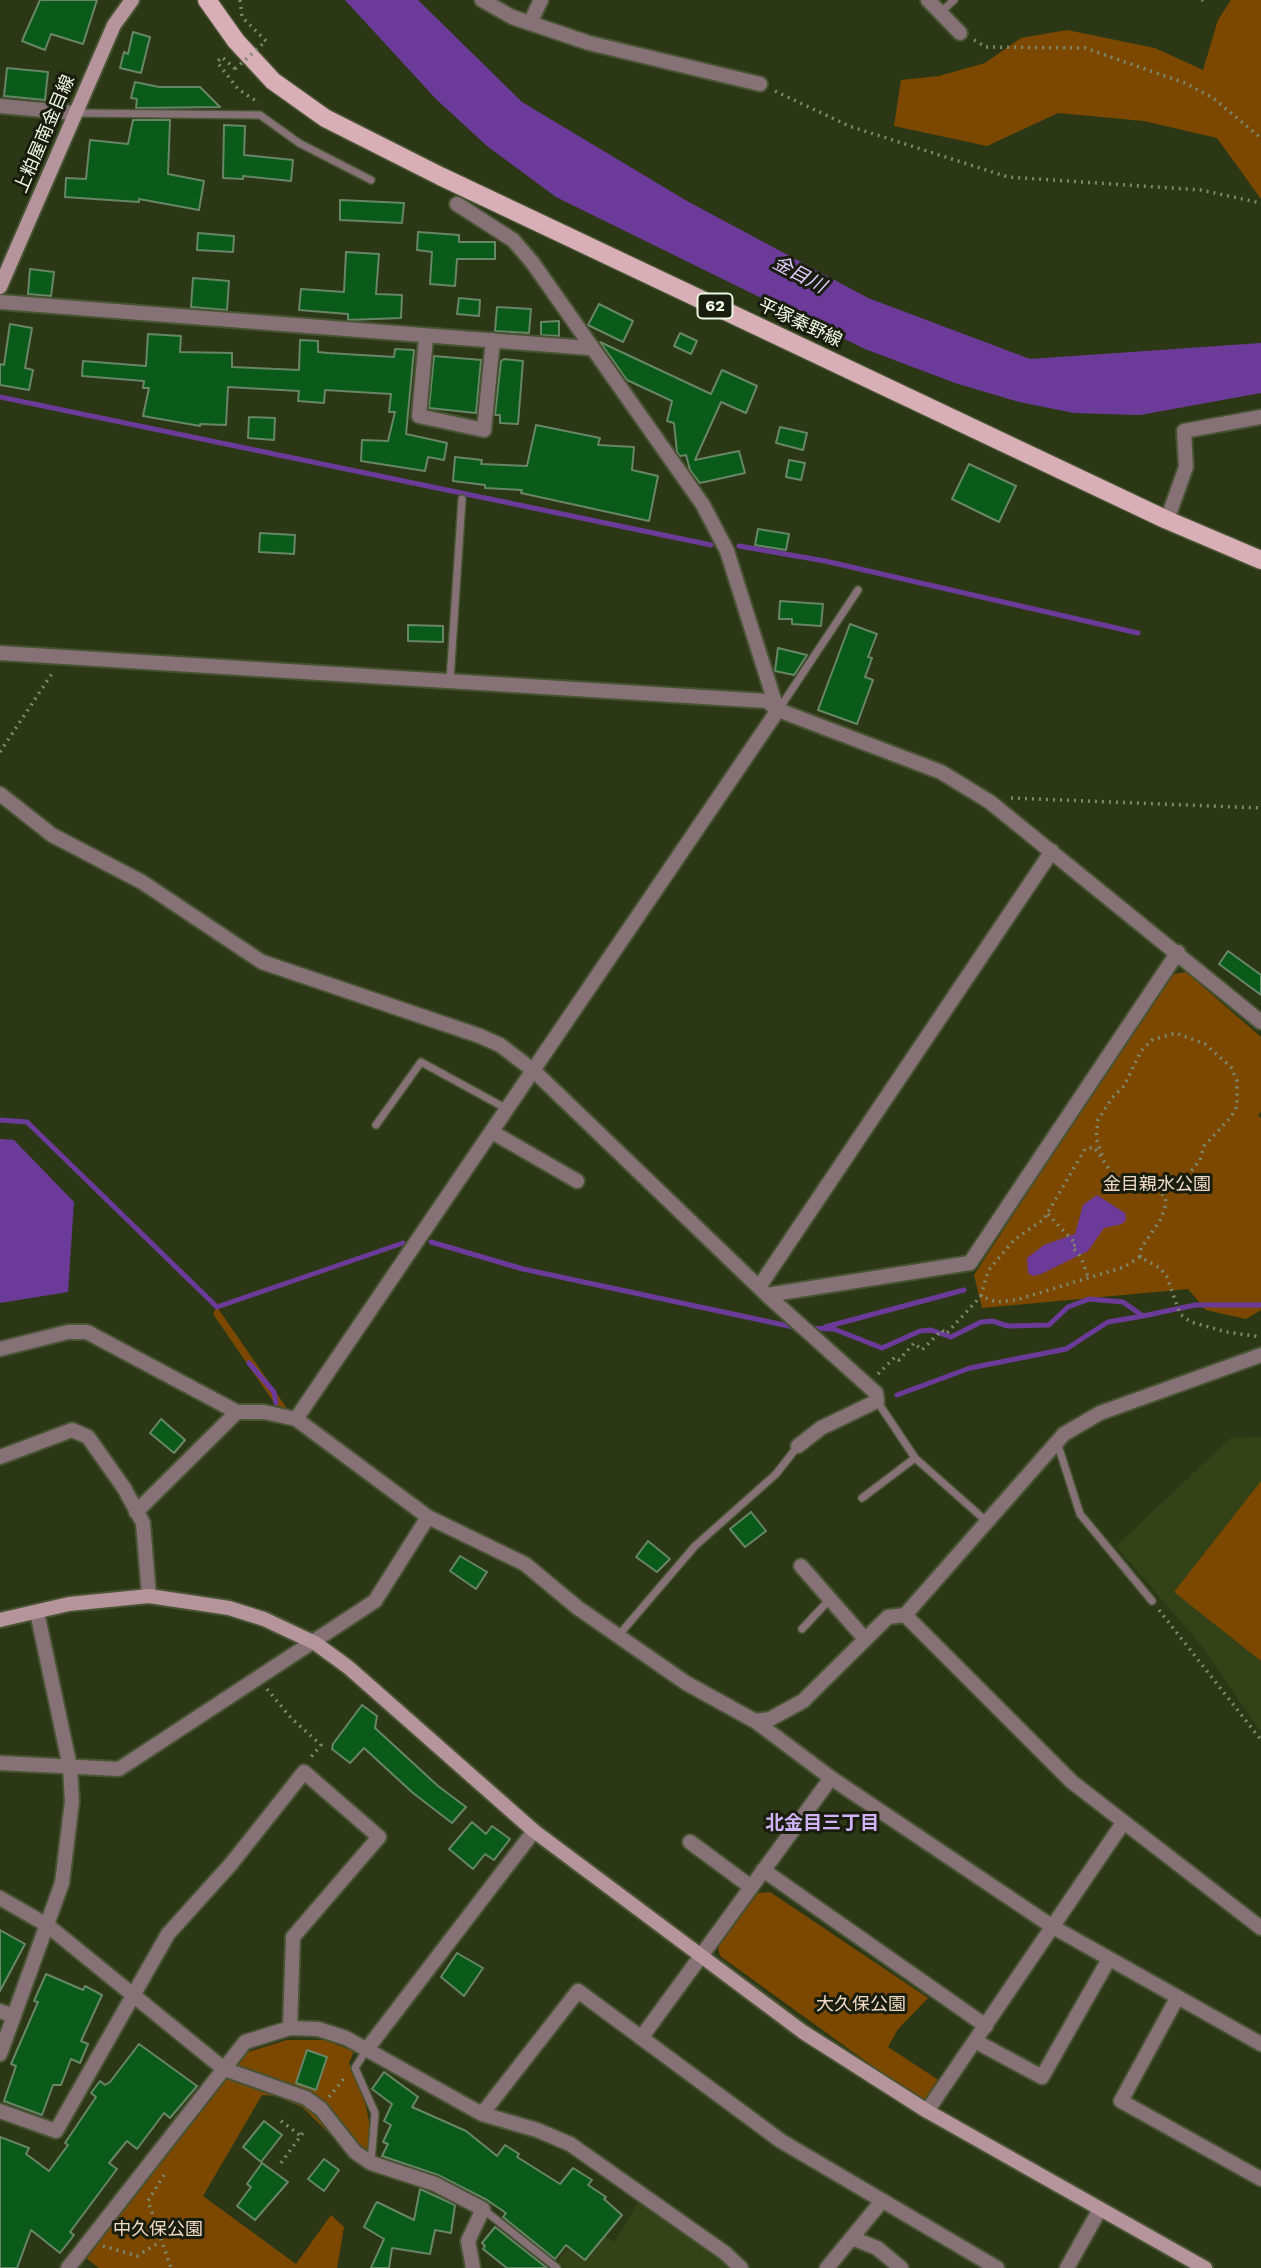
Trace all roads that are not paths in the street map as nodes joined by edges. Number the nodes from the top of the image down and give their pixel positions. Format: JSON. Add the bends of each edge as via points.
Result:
{"nodes":[{"id":1,"x":132,"y":0,"type":"edge"},
{"id":2,"x":207,"y":0,"type":"edge"},
{"id":3,"x":482,"y":0,"type":"edge"},
{"id":4,"x":541,"y":0,"type":"edge"},
{"id":5,"x":928,"y":0,"type":"edge"},
{"id":6,"x":954,"y":0,"type":"edge"},
{"id":7,"x":940,"y":13,"type":"junction"},
{"id":8,"x":530,"y":23,"type":"junction"},
{"id":9,"x":960,"y":33,"type":"road end"},
{"id":10,"x":760,"y":84,"type":"road end"},
{"id":11,"x":0,"y":106,"type":"edge"},
{"id":12,"x":75,"y":113,"type":"junction"},
{"id":13,"x":371,"y":180,"type":"dead end"},
{"id":14,"x":457,"y":204,"type":"dead end"},
{"id":15,"x":0,"y":287,"type":"edge"},
{"id":16,"x":0,"y":302,"type":"edge"},
{"id":17,"x":426,"y":337,"type":"junction"},
{"id":18,"x":493,"y":340,"type":"junction"},
{"id":19,"x":589,"y":348,"type":"junction"},
{"id":20,"x":1261,"y":417,"type":"edge"},
{"id":21,"x":462,"y":499,"type":"dead end"},
{"id":22,"x":1167,"y":520,"type":"junction"},
{"id":23,"x":1261,"y":560,"type":"edge"},
{"id":24,"x":858,"y":590,"type":"dead end"},
{"id":25,"x":0,"y":653,"type":"edge"},
{"id":26,"x":450,"y":680,"type":"junction"},
{"id":27,"x":778,"y":710,"type":"junction"},
{"id":28,"x":0,"y":793,"type":"edge"},
{"id":29,"x":1052,"y":851,"type":"junction"},
{"id":30,"x":1178,"y":952,"type":"junction"},
{"id":31,"x":1261,"y":1022,"type":"edge"},
{"id":32,"x":534,"y":1071,"type":"junction"},
{"id":33,"x":507,"y":1109,"type":"junction"},
{"id":34,"x":376,"y":1125,"type":"dead end"},
{"id":35,"x":492,"y":1132,"type":"junction"},
{"id":36,"x":577,"y":1181,"type":"dead end"},
{"id":37,"x":763,"y":1291,"type":"junction"},
{"id":38,"x":0,"y":1349,"type":"edge"},
{"id":39,"x":1261,"y":1355,"type":"edge"},
{"id":40,"x":877,"y":1401,"type":"junction"},
{"id":41,"x":237,"y":1412,"type":"junction"},
{"id":42,"x":296,"y":1419,"type":"junction"},
{"id":43,"x":1057,"y":1441,"type":"junction"},
{"id":44,"x":798,"y":1446,"type":"joint"},
{"id":45,"x":0,"y":1457,"type":"edge"},
{"id":46,"x":915,"y":1458,"type":"junction"},
{"id":47,"x":862,"y":1498,"type":"dead end"},
{"id":48,"x":136,"y":1511,"type":"junction"},
{"id":49,"x":428,"y":1517,"type":"junction"},
{"id":50,"x":985,"y":1520,"type":"junction"},
{"id":51,"x":801,"y":1566,"type":"dead end"},
{"id":52,"x":149,"y":1596,"type":"junction"},
{"id":53,"x":831,"y":1598,"type":"junction"},
{"id":54,"x":1152,"y":1601,"type":"road end"},
{"id":55,"x":37,"y":1612,"type":"junction"},
{"id":56,"x":905,"y":1615,"type":"junction"},
{"id":57,"x":0,"y":1620,"type":"edge"},
{"id":58,"x":802,"y":1629,"type":"dead end"},
{"id":59,"x":618,"y":1636,"type":"junction"},
{"id":60,"x":864,"y":1639,"type":"junction"},
{"id":61,"x":315,"y":1643,"type":"junction"},
{"id":62,"x":755,"y":1721,"type":"junction"},
{"id":63,"x":0,"y":1763,"type":"edge"},
{"id":64,"x":70,"y":1767,"type":"junction"},
{"id":65,"x":831,"y":1779,"type":"junction"},
{"id":66,"x":1123,"y":1823,"type":"junction"},
{"id":67,"x":534,"y":1831,"type":"junction"},
{"id":68,"x":690,"y":1842,"type":"dead end"},
{"id":69,"x":763,"y":1870,"type":"junction"},
{"id":70,"x":751,"y":1887,"type":"junction"},
{"id":71,"x":0,"y":1898,"type":"edge"},
{"id":72,"x":47,"y":1925,"type":"junction"},
{"id":73,"x":1053,"y":1927,"type":"junction"},
{"id":74,"x":1261,"y":1928,"type":"edge"},
{"id":75,"x":701,"y":1956,"type":"junction"},
{"id":76,"x":1110,"y":1959,"type":"junction"},
{"id":77,"x":132,"y":1997,"type":"junction"},
{"id":78,"x":1177,"y":1998,"type":"junction"},
{"id":79,"x":7,"y":2014,"type":"edge"},
{"id":80,"x":986,"y":2026,"type":"junction"},
{"id":81,"x":290,"y":2028,"type":"junction"},
{"id":82,"x":641,"y":2038,"type":"junction"},
{"id":83,"x":975,"y":2041,"type":"junction"},
{"id":84,"x":1261,"y":2045,"type":"edge"},
{"id":85,"x":367,"y":2049,"type":"junction"},
{"id":86,"x":0,"y":2054,"type":"edge"},
{"id":87,"x":224,"y":2069,"type":"junction"},
{"id":88,"x":0,"y":2111,"type":"edge"},
{"id":89,"x":927,"y":2112,"type":"junction"},
{"id":90,"x":482,"y":2114,"type":"junction"},
{"id":91,"x":371,"y":2163,"type":"junction"},
{"id":92,"x":1261,"y":2179,"type":"edge"},
{"id":93,"x":882,"y":2202,"type":"junction"},
{"id":94,"x":483,"y":2209,"type":"junction"},
{"id":95,"x":1100,"y":2209,"type":"junction"},
{"id":96,"x":852,"y":2238,"type":"junction"},
{"id":97,"x":68,"y":2268,"type":"edge"},
{"id":98,"x":473,"y":2268,"type":"edge"},
{"id":99,"x":557,"y":2268,"type":"edge"},
{"id":100,"x":741,"y":2268,"type":"edge"},
{"id":101,"x":827,"y":2268,"type":"edge"},
{"id":102,"x":901,"y":2268,"type":"edge"},
{"id":103,"x":997,"y":2268,"type":"edge"},
{"id":104,"x":1067,"y":2268,"type":"edge"},
{"id":105,"x":1205,"y":2268,"type":"edge"}],
"edges":[{"from":1,"to":12,"type":"street","name":"上粕屋南金目線","via":[[114,25]]},
{"from":2,"to":22,"type":"main road","name":"平塚秦野線","number":"62","via":[[273,82],[325,118]]},
{"from":3,"to":8,"type":"street"},
{"from":4,"to":8,"type":"street"},
{"from":5,"to":7,"type":"street"},
{"from":6,"to":7,"type":"lane"},
{"from":7,"to":9,"type":"street"},
{"from":8,"to":10,"type":"street","via":[[589,43]]},
{"from":11,"to":12,"type":"street"},
{"from":12,"to":13,"type":"lane","via":[[260,115],[299,143]]},
{"from":12,"to":15,"type":"street","name":"上粕屋南金目線"},
{"from":14,"to":19,"type":"street","via":[[513,240]]},
{"from":16,"to":17,"type":"street"},
{"from":17,"to":18,"type":"street"},
{"from":17,"to":18,"type":"street","via":[[419,416],[484,430]]},
{"from":18,"to":19,"type":"street"},
{"from":19,"to":27,"type":"street","via":[[703,505],[727,551]]},
{"from":20,"to":22,"type":"street","via":[[1184,431],[1186,467]]},
{"from":21,"to":26,"type":"lane"},
{"from":22,"to":23,"type":"main road","name":"平塚秦野線","number":"62"},
{"from":24,"to":27,"type":"lane"},
{"from":25,"to":26,"type":"street"},
{"from":26,"to":27,"type":"street","via":[[767,701]]},
{"from":27,"to":29,"type":"street","via":[[941,772],[990,802]]},
{"from":27,"to":32,"type":"street"},
{"from":28,"to":32,"type":"street","via":[[52,835],[142,882],[262,962],[480,1036]]},
{"from":29,"to":30,"type":"street"},
{"from":29,"to":37,"type":"street"},
{"from":30,"to":31,"type":"street"},
{"from":30,"to":37,"type":"street","via":[[970,1263]]},
{"from":32,"to":33,"type":"street"},
{"from":32,"to":37,"type":"street"},
{"from":33,"to":34,"type":"lane","via":[[421,1062]]},
{"from":33,"to":35,"type":"street"},
{"from":35,"to":36,"type":"street"},
{"from":35,"to":42,"type":"street"},
{"from":37,"to":40,"type":"street","via":[[876,1393]]},
{"from":38,"to":41,"type":"street","via":[[68,1332],[87,1332]]},
{"from":39,"to":43,"type":"street","via":[[1100,1413]]},
{"from":40,"to":44,"type":"street","via":[[821,1428]]},
{"from":40,"to":46,"type":"lane"},
{"from":41,"to":42,"type":"street"},
{"from":41,"to":48,"type":"street"},
{"from":42,"to":49,"type":"street"},
{"from":43,"to":50,"type":"street"},
{"from":43,"to":54,"type":"lane","via":[[1080,1514]]},
{"from":44,"to":59,"type":"lane","via":[[776,1474],[695,1546]]},
{"from":45,"to":48,"type":"street","via":[[72,1430],[88,1437]]},
{"from":46,"to":47,"type":"lane"},
{"from":46,"to":50,"type":"lane"},
{"from":48,"to":52,"type":"street","via":[[143,1523]]},
{"from":49,"to":59,"type":"street","via":[[525,1564]]},
{"from":49,"to":61,"type":"street","via":[[375,1601]]},
{"from":50,"to":56,"type":"street"},
{"from":51,"to":53,"type":"street"},
{"from":52,"to":55,"type":"street","via":[[80,1602]]},
{"from":52,"to":61,"type":"street","via":[[229,1608]]},
{"from":53,"to":58,"type":"lane"},
{"from":53,"to":60,"type":"street"},
{"from":55,"to":57,"type":"street"},
{"from":55,"to":64,"type":"street"},
{"from":56,"to":60,"type":"street","via":[[888,1617]]},
{"from":56,"to":66,"type":"street","via":[[1072,1782]]},
{"from":59,"to":62,"type":"street","via":[[686,1683]]},
{"from":60,"to":62,"type":"street","via":[[803,1701],[770,1719]]},
{"from":61,"to":64,"type":"street","via":[[119,1769]]},
{"from":61,"to":67,"type":"street"},
{"from":62,"to":65,"type":"street"},
{"from":63,"to":64,"type":"street"},
{"from":64,"to":72,"type":"street","via":[[68,1842]]},
{"from":65,"to":69,"type":"street"},
{"from":65,"to":73,"type":"street"},
{"from":66,"to":73,"type":"street"},
{"from":66,"to":74,"type":"street"},
{"from":67,"to":75,"type":"street"},
{"from":67,"to":85,"type":"street"},
{"from":68,"to":70,"type":"street"},
{"from":69,"to":70,"type":"street"},
{"from":69,"to":80,"type":"street"},
{"from":70,"to":75,"type":"street"},
{"from":71,"to":72,"type":"street"},
{"from":72,"to":77,"type":"street"},
{"from":72,"to":79,"type":"street"},
{"from":73,"to":76,"type":"street"},
{"from":73,"to":80,"type":"street"},
{"from":75,"to":82,"type":"street"},
{"from":75,"to":89,"type":"street","via":[[803,2032]]},
{"from":76,"to":78,"type":"street"},
{"from":76,"to":83,"type":"street","via":[[1042,2077]]},
{"from":77,"to":81,"type":"street","via":[[168,1934],[304,1772],[379,1837],[293,1937]]},
{"from":77,"to":87,"type":"street"},
{"from":77,"to":88,"type":"street","via":[[55,2131]]},
{"from":78,"to":84,"type":"street"},
{"from":78,"to":92,"type":"street","via":[[1121,2101]]},
{"from":79,"to":86,"type":"street"},
{"from":80,"to":83,"type":"street"},
{"from":81,"to":85,"type":"street","via":[[318,2029]]},
{"from":81,"to":87,"type":"street","via":[[245,2042]]},
{"from":82,"to":90,"type":"street","via":[[578,1991]]},
{"from":82,"to":93,"type":"street","via":[[781,2141]]},
{"from":83,"to":89,"type":"street"},
{"from":85,"to":90,"type":"street"},
{"from":85,"to":91,"type":"lane","via":[[355,2068],[375,2113]]},
{"from":87,"to":91,"type":"street","via":[[290,2091],[321,2109],[355,2152]]},
{"from":87,"to":97,"type":"street"},
{"from":89,"to":95,"type":"street"},
{"from":90,"to":100,"type":"street","via":[[570,2144]]},
{"from":91,"to":94,"type":"street","via":[[435,2184]]},
{"from":93,"to":96,"type":"street"},
{"from":93,"to":103,"type":"street"},
{"from":94,"to":98,"type":"street","via":[[468,2241]]},
{"from":94,"to":99,"type":"lane"},
{"from":95,"to":104,"type":"street"},
{"from":95,"to":105,"type":"street"},
{"from":96,"to":101,"type":"street"},
{"from":96,"to":102,"type":"street","via":[[877,2248]]}]}
